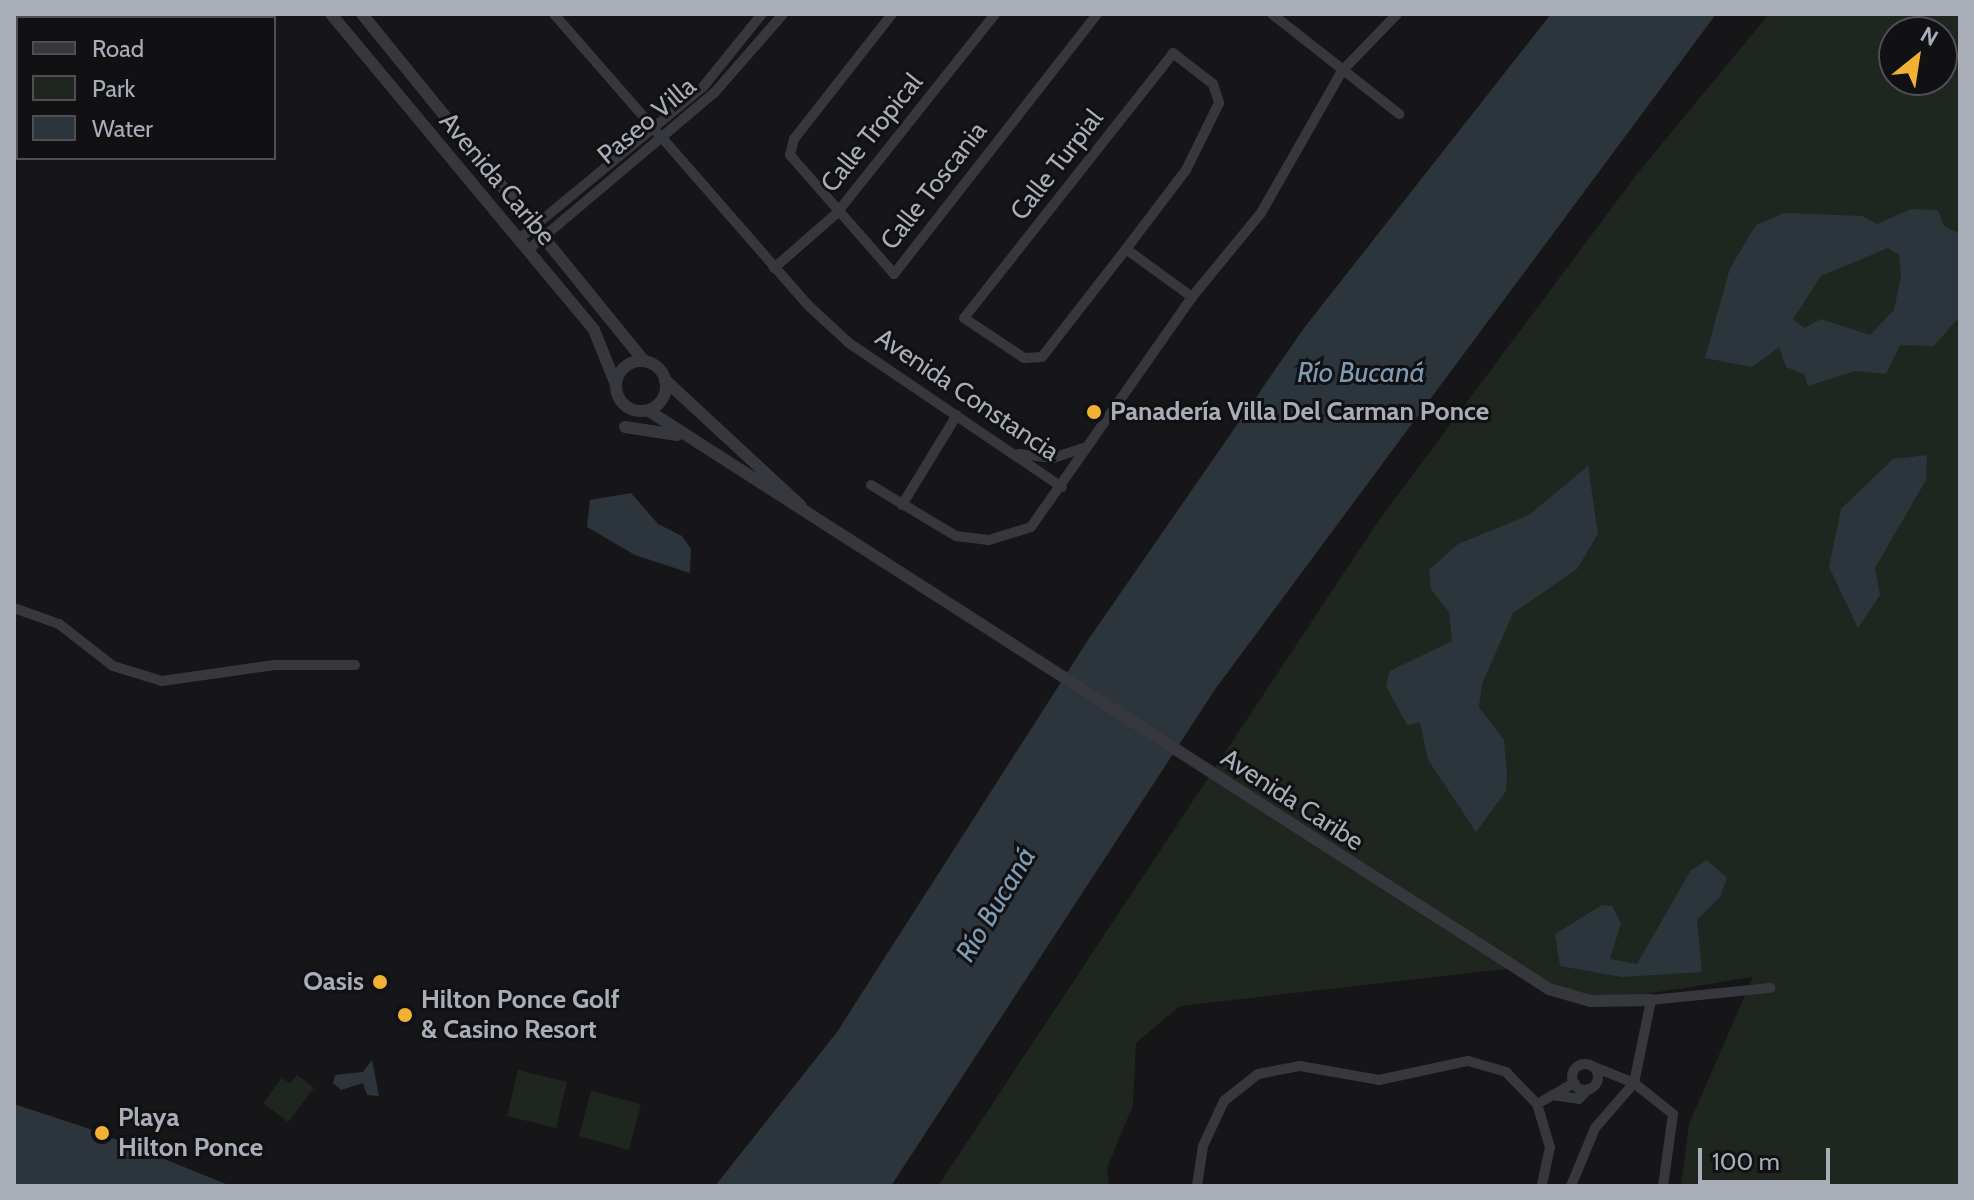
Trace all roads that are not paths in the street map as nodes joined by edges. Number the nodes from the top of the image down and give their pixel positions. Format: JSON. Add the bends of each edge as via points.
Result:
{"nodes":[{"id":1,"x":331,"y":14,"type":"edge"},
{"id":2,"x":362,"y":14,"type":"edge"},
{"id":3,"x":554,"y":14,"type":"edge"},
{"id":4,"x":762,"y":14,"type":"edge"},
{"id":5,"x":783,"y":14,"type":"edge"},
{"id":6,"x":892,"y":14,"type":"edge"},
{"id":7,"x":995,"y":14,"type":"edge"},
{"id":8,"x":1097,"y":14,"type":"edge"},
{"id":9,"x":1272,"y":14,"type":"edge"},
{"id":10,"x":1397,"y":14,"type":"edge"},
{"id":11,"x":1342,"y":71,"type":"junction"},
{"id":12,"x":1399,"y":114,"type":"dead end"},
{"id":13,"x":651,"y":128,"type":"junction"},
{"id":14,"x":660,"y":137,"type":"junction"},
{"id":15,"x":836,"y":214,"type":"junction"},
{"id":16,"x":542,"y":230,"type":"junction"},
{"id":17,"x":524,"y":244,"type":"junction"},
{"id":18,"x":1126,"y":249,"type":"junction"},
{"id":19,"x":774,"y":268,"type":"junction"},
{"id":20,"x":1192,"y":297,"type":"junction"},
{"id":21,"x":644,"y":361,"type":"junction"},
{"id":22,"x":665,"y":380,"type":"junction"},
{"id":23,"x":615,"y":382,"type":"junction"},
{"id":24,"x":649,"y":411,"type":"junction"},
{"id":25,"x":957,"y":415,"type":"junction"},
{"id":26,"x":625,"y":427,"type":"dead end"},
{"id":27,"x":687,"y":439,"type":"junction"},
{"id":28,"x":1084,"y":448,"type":"junction"},
{"id":29,"x":1018,"y":454,"type":"junction"},
{"id":30,"x":871,"y":485,"type":"dead end"},
{"id":31,"x":1062,"y":487,"type":"junction"},
{"id":32,"x":902,"y":505,"type":"junction"},
{"id":33,"x":823,"y":527,"type":"junction"},
{"id":34,"x":14,"y":608,"type":"edge"},
{"id":35,"x":355,"y":665,"type":"dead end"},
{"id":36,"x":1770,"y":988,"type":"dead end"},
{"id":37,"x":1651,"y":1000,"type":"junction"},
{"id":38,"x":1594,"y":1067,"type":"junction"},
{"id":39,"x":1574,"y":1083,"type":"junction"},
{"id":40,"x":1634,"y":1083,"type":"junction"},
{"id":41,"x":1588,"y":1089,"type":"junction"},
{"id":42,"x":1552,"y":1095,"type":"junction"},
{"id":43,"x":1537,"y":1104,"type":"junction"},
{"id":44,"x":1197,"y":1186,"type":"edge"},
{"id":45,"x":1542,"y":1186,"type":"edge"},
{"id":46,"x":1571,"y":1186,"type":"edge"},
{"id":47,"x":1663,"y":1186,"type":"edge"}],
"edges":[{"from":1,"to":17,"type":"street","name":"Avenida Caribe"},
{"from":2,"to":16,"type":"street","name":"Avenida Caribe"},
{"from":3,"to":13,"type":"street","name":"Avenida Constancia"},
{"from":4,"to":13,"type":"street","name":"Paseo Villa","via":[[726,64]]},
{"from":5,"to":14,"type":"street","name":"Paseo Villa","via":[[745,62]]},
{"from":6,"to":15,"type":"street","name":"Calle Toscania","via":[[794,139],[790,155]]},
{"from":7,"to":15,"type":"street","name":"Calle Tropical"},
{"from":8,"to":15,"type":"street","name":"Calle Toscania","via":[[894,274]]},
{"from":9,"to":11,"type":"street"},
{"from":10,"to":11,"type":"street","name":"Avenida Constancia"},
{"from":11,"to":12,"type":"street"},
{"from":11,"to":20,"type":"street","name":"Avenida Constancia","via":[[1261,213]]},
{"from":13,"to":14,"type":"street","name":"Avenida Constancia"},
{"from":13,"to":16,"type":"street","name":"Paseo Villa"},
{"from":14,"to":16,"type":"street","name":"Paseo Villa"},
{"from":14,"to":19,"type":"street","name":"Avenida Constancia"},
{"from":15,"to":19,"type":"street","name":"Calle Tropical"},
{"from":16,"to":17,"type":"street","name":"Paseo Villa"},
{"from":16,"to":21,"type":"street","name":"Avenida Caribe"},
{"from":17,"to":23,"type":"street","name":"Avenida Caribe","via":[[594,330]]},
{"from":18,"to":18,"type":"street","name":"Calle Turpial","via":[[1042,357],[1024,358],[964,318],[1173,53],[1213,84],[1219,103],[1186,170]]},
{"from":18,"to":20,"type":"street"},
{"from":19,"to":25,"type":"street","name":"Avenida Constancia","via":[[849,343]]},
{"from":20,"to":28,"type":"street","name":"Avenida Constancia"},
{"from":21,"to":22,"type":"street"},
{"from":21,"to":23,"type":"street","via":[[629,364]]},
{"from":22,"to":24,"type":"street","via":[[661,401]]},
{"from":22,"to":33,"type":"street","name":"Avenida Caribe"},
{"from":23,"to":24,"type":"street","via":[[626,407]]},
{"from":24,"to":27,"type":"street","name":"Avenida Caribe"},
{"from":25,"to":29,"type":"street","name":"Avenida Constancia"},
{"from":25,"to":32,"type":"street"},
{"from":26,"to":27,"type":"street"},
{"from":27,"to":33,"type":"street","name":"Avenida Caribe"},
{"from":28,"to":29,"type":"street","via":[[1053,458]]},
{"from":28,"to":31,"type":"street","name":"Avenida Constancia"},
{"from":29,"to":31,"type":"street","name":"Avenida Constancia"},
{"from":30,"to":32,"type":"street"},
{"from":31,"to":32,"type":"street","via":[[1031,527],[989,540],[956,536]]},
{"from":33,"to":37,"type":"street","name":"Avenida Caribe","via":[[1549,989],[1590,1001]]},
{"from":34,"to":35,"type":"street","via":[[59,624],[113,666],[162,681],[275,665]]},
{"from":36,"to":37,"type":"street","name":"Avenida Caribe"},
{"from":37,"to":40,"type":"street"},
{"from":38,"to":39,"type":"street","via":[[1577,1067]]},
{"from":38,"to":40,"type":"street"},
{"from":38,"to":41,"type":"street","via":[[1598,1079]]},
{"from":39,"to":41,"type":"street"},
{"from":39,"to":42,"type":"street"},
{"from":40,"to":46,"type":"street","via":[[1595,1128]]},
{"from":40,"to":47,"type":"street","via":[[1673,1114]]},
{"from":41,"to":42,"type":"street","via":[[1579,1099]]},
{"from":42,"to":43,"type":"street"},
{"from":43,"to":44,"type":"street","via":[[1506,1072],[1468,1061],[1379,1080],[1273,1069],[1224,1101],[1203,1146]]},
{"from":43,"to":45,"type":"street","via":[[1550,1147]]}]}
